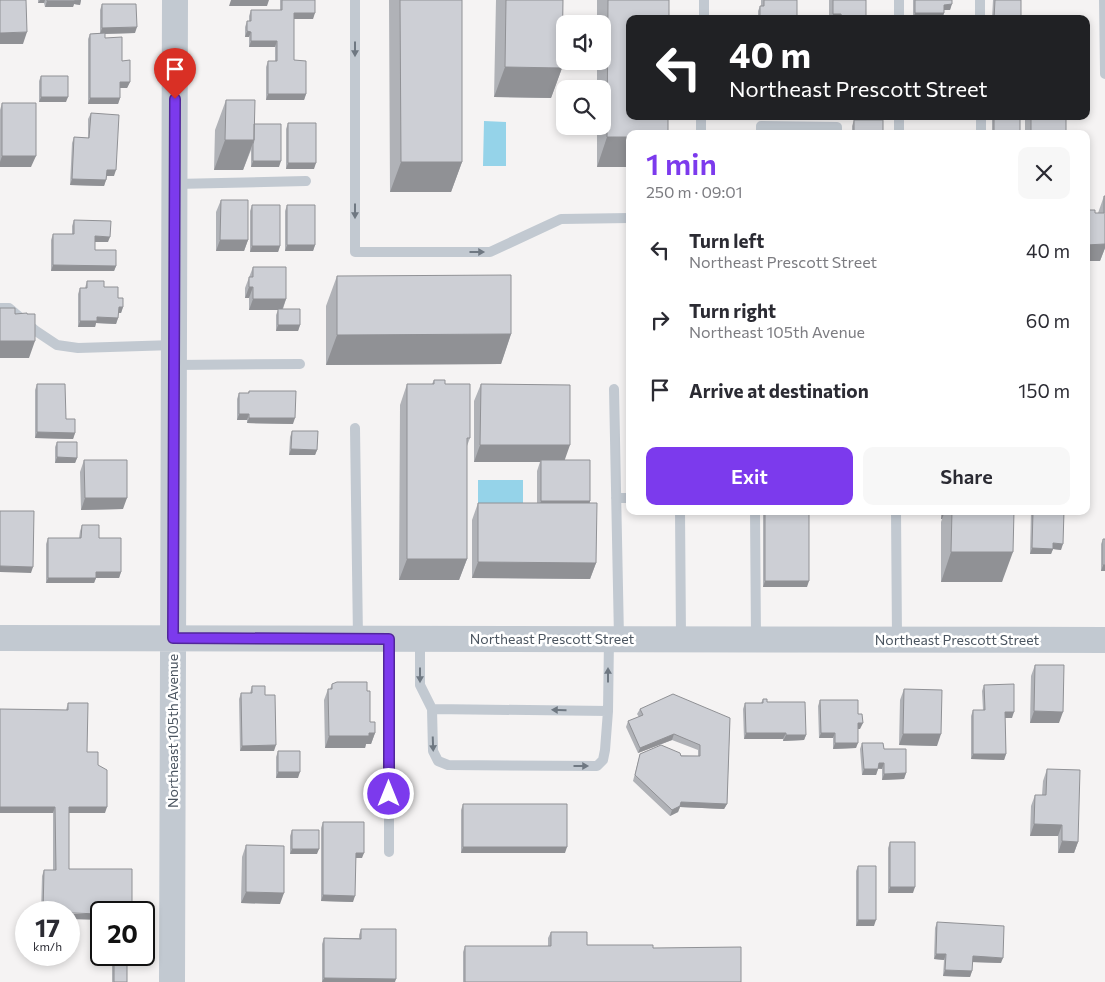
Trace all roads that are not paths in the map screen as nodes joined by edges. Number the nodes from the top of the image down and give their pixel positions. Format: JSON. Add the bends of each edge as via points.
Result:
{"nodes":[{"id":1,"x":175,"y":0,"type":"edge"},
{"id":2,"x":355,"y":0,"type":"edge"},
{"id":3,"x":704,"y":0,"type":"edge"},
{"id":4,"x":898,"y":0,"type":"edge"},
{"id":5,"x":980,"y":0,"type":"edge"},
{"id":6,"x":1104,"y":0,"type":"edge"},
{"id":7,"x":704,"y":15,"type":"edge"},
{"id":8,"x":899,"y":15,"type":"edge"},
{"id":9,"x":980,"y":15,"type":"edge"},
{"id":10,"x":1105,"y":74,"type":"edge"},
{"id":11,"x":760,"y":130,"type":"edge"},
{"id":12,"x":837,"y":130,"type":"edge"},
{"id":13,"x":306,"y":182,"type":"dead end"},
{"id":14,"x":175,"y":184,"type":"junction"},
{"id":15,"x":626,"y":218,"type":"edge"},
{"id":16,"x":0,"y":308,"type":"edge"},
{"id":17,"x":174,"y":355,"type":"junction"},
{"id":18,"x":300,"y":364,"type":"dead end"},
{"id":19,"x":614,"y":389,"type":"dead end"},
{"id":20,"x":355,"y":428,"type":"dead end"},
{"id":21,"x":616,"y":498,"type":"junction"},
{"id":22,"x":626,"y":498,"type":"edge"},
{"id":23,"x":680,"y":515,"type":"edge"},
{"id":24,"x":755,"y":515,"type":"edge"},
{"id":25,"x":896,"y":515,"type":"edge"},
{"id":26,"x":0,"y":638,"type":"edge"},
{"id":27,"x":173,"y":638,"type":"junction"},
{"id":28,"x":614,"y":638,"type":"junction"},
{"id":29,"x":681,"y":638,"type":"junction"},
{"id":30,"x":756,"y":638,"type":"junction"},
{"id":31,"x":358,"y":639,"type":"junction"},
{"id":32,"x":389,"y":639,"type":"junction"},
{"id":33,"x":420,"y":639,"type":"junction"},
{"id":34,"x":897,"y":639,"type":"junction"},
{"id":35,"x":1105,"y":640,"type":"edge"},
{"id":36,"x":432,"y":709,"type":"junction"},
{"id":37,"x":608,"y":711,"type":"junction"},
{"id":38,"x":388,"y":852,"type":"dead end"},
{"id":39,"x":172,"y":982,"type":"edge"}],
"edges":[{"from":1,"to":14,"type":"street","name":"Northeast 105th Avenue"},
{"from":2,"to":15,"type":"lane","one_way":true,"via":[[355,252],[490,252],[561,219]]},
{"from":3,"to":7,"type":"lane"},
{"from":4,"to":8,"type":"lane"},
{"from":5,"to":9,"type":"lane"},
{"from":6,"to":10,"type":"lane"},
{"from":11,"to":12,"type":"lane","via":[[761,126],[837,127]]},
{"from":13,"to":14,"type":"lane"},
{"from":14,"to":17,"type":"street","name":"Northeast 105th Avenue"},
{"from":16,"to":17,"type":"lane","via":[[9,308],[36,332],[57,344]]},
{"from":17,"to":18,"type":"lane"},
{"from":17,"to":27,"type":"street","name":"Northeast 105th Avenue"},
{"from":19,"to":21,"type":"lane"},
{"from":20,"to":31,"type":"lane"},
{"from":21,"to":22,"type":"lane"},
{"from":21,"to":28,"type":"lane"},
{"from":23,"to":29,"type":"lane"},
{"from":24,"to":30,"type":"lane"},
{"from":25,"to":34,"type":"lane"},
{"from":26,"to":27,"type":"street","name":"Northeast Prescott Street"},
{"from":27,"to":31,"type":"street","name":"Northeast Prescott Street"},
{"from":27,"to":39,"type":"street","name":"Northeast 105th Avenue"},
{"from":28,"to":29,"type":"street","name":"Northeast Prescott Street"},
{"from":28,"to":33,"type":"street","name":"Northeast Prescott Street"},
{"from":37,"to":28,"type":"lane","one_way":true},
{"from":29,"to":30,"type":"street","name":"Northeast Prescott Street"},
{"from":30,"to":34,"type":"street","name":"Northeast Prescott Street"},
{"from":31,"to":32,"type":"street","name":"Northeast Prescott Street"},
{"from":32,"to":33,"type":"street","name":"Northeast Prescott Street"},
{"from":32,"to":38,"type":"lane"},
{"from":33,"to":36,"type":"lane","one_way":true,"via":[[420,685]]},
{"from":34,"to":35,"type":"street","name":"Northeast Prescott Street"},
{"from":37,"to":36,"type":"lane","one_way":true},
{"from":36,"to":37,"type":"lane","one_way":true,"via":[[433,751],[438,761],[448,765],[596,766],[603,760]]}]}
